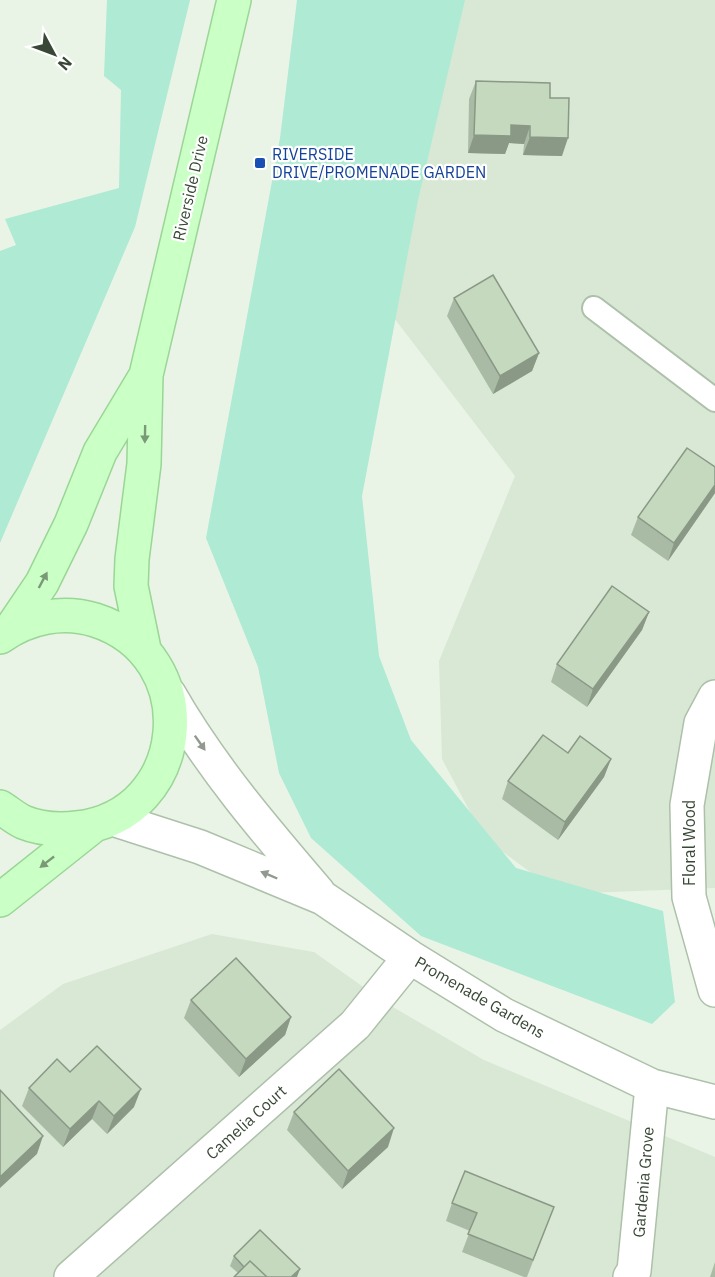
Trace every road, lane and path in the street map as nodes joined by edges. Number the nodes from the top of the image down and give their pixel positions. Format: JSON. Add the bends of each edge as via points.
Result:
{"nodes":[{"id":1,"x":234,"y":0,"type":"edge"},
{"id":2,"x":594,"y":308,"type":"dead end"},
{"id":3,"x":146,"y":375,"type":"junction"},
{"id":4,"x":715,"y":400,"type":"edge"},
{"id":5,"x":6,"y":633,"type":"edge"},
{"id":6,"x":144,"y":649,"type":"junction"},
{"id":7,"x":169,"y":694,"type":"junction"},
{"id":8,"x":715,"y":697,"type":"edge"},
{"id":9,"x":0,"y":807,"type":"edge"},
{"id":10,"x":103,"y":822,"type":"junction"},
{"id":11,"x":323,"y":898,"type":"junction"},
{"id":12,"x":0,"y":900,"type":"edge"},
{"id":13,"x":410,"y":957,"type":"junction"},
{"id":14,"x":715,"y":990,"type":"edge"},
{"id":15,"x":652,"y":1086,"type":"junction"},
{"id":16,"x":715,"y":1102,"type":"edge"},
{"id":17,"x":71,"y":1277,"type":"edge"},
{"id":18,"x":630,"y":1277,"type":"edge"}],
"edges":[{"from":1,"to":3,"type":"street","name":"Riverside Drive"},
{"from":2,"to":4,"type":"lane"},
{"from":5,"to":3,"type":"street","name":"Riverside Drive","one_way":true,"via":[[42,583],[100,452]]},
{"from":3,"to":6,"type":"street","name":"Riverside Drive","one_way":true,"via":[[144,464],[131,577]]},
{"from":5,"to":6,"type":"street","via":[[45,616],[81,616],[115,627]]},
{"from":6,"to":7,"type":"street","via":[[159,669]]},
{"from":7,"to":10,"type":"street","via":[[172,730],[163,766],[142,797]]},
{"from":7,"to":11,"type":"street","name":"Promenade Gardens","one_way":true,"via":[[229,785]]},
{"from":8,"to":14,"type":"street","name":"Floral Wood","via":[[701,723],[687,805],[689,897]]},
{"from":9,"to":10,"type":"street","via":[[24,822],[58,830]]},
{"from":11,"to":10,"type":"street","name":"Promenade Gardens","one_way":true,"via":[[200,847]]},
{"from":10,"to":12,"type":"street","one_way":true},
{"from":11,"to":13,"type":"street","name":"Promenade Gardens"},
{"from":13,"to":15,"type":"street","name":"Promenade Gardens","via":[[504,1015]]},
{"from":13,"to":17,"type":"street","name":"Camelia Court","via":[[355,1025]]},
{"from":15,"to":16,"type":"street","name":"Promenade Gardens"},
{"from":15,"to":18,"type":"street","name":"Gardenia Grove","via":[[634,1271]]}]}
